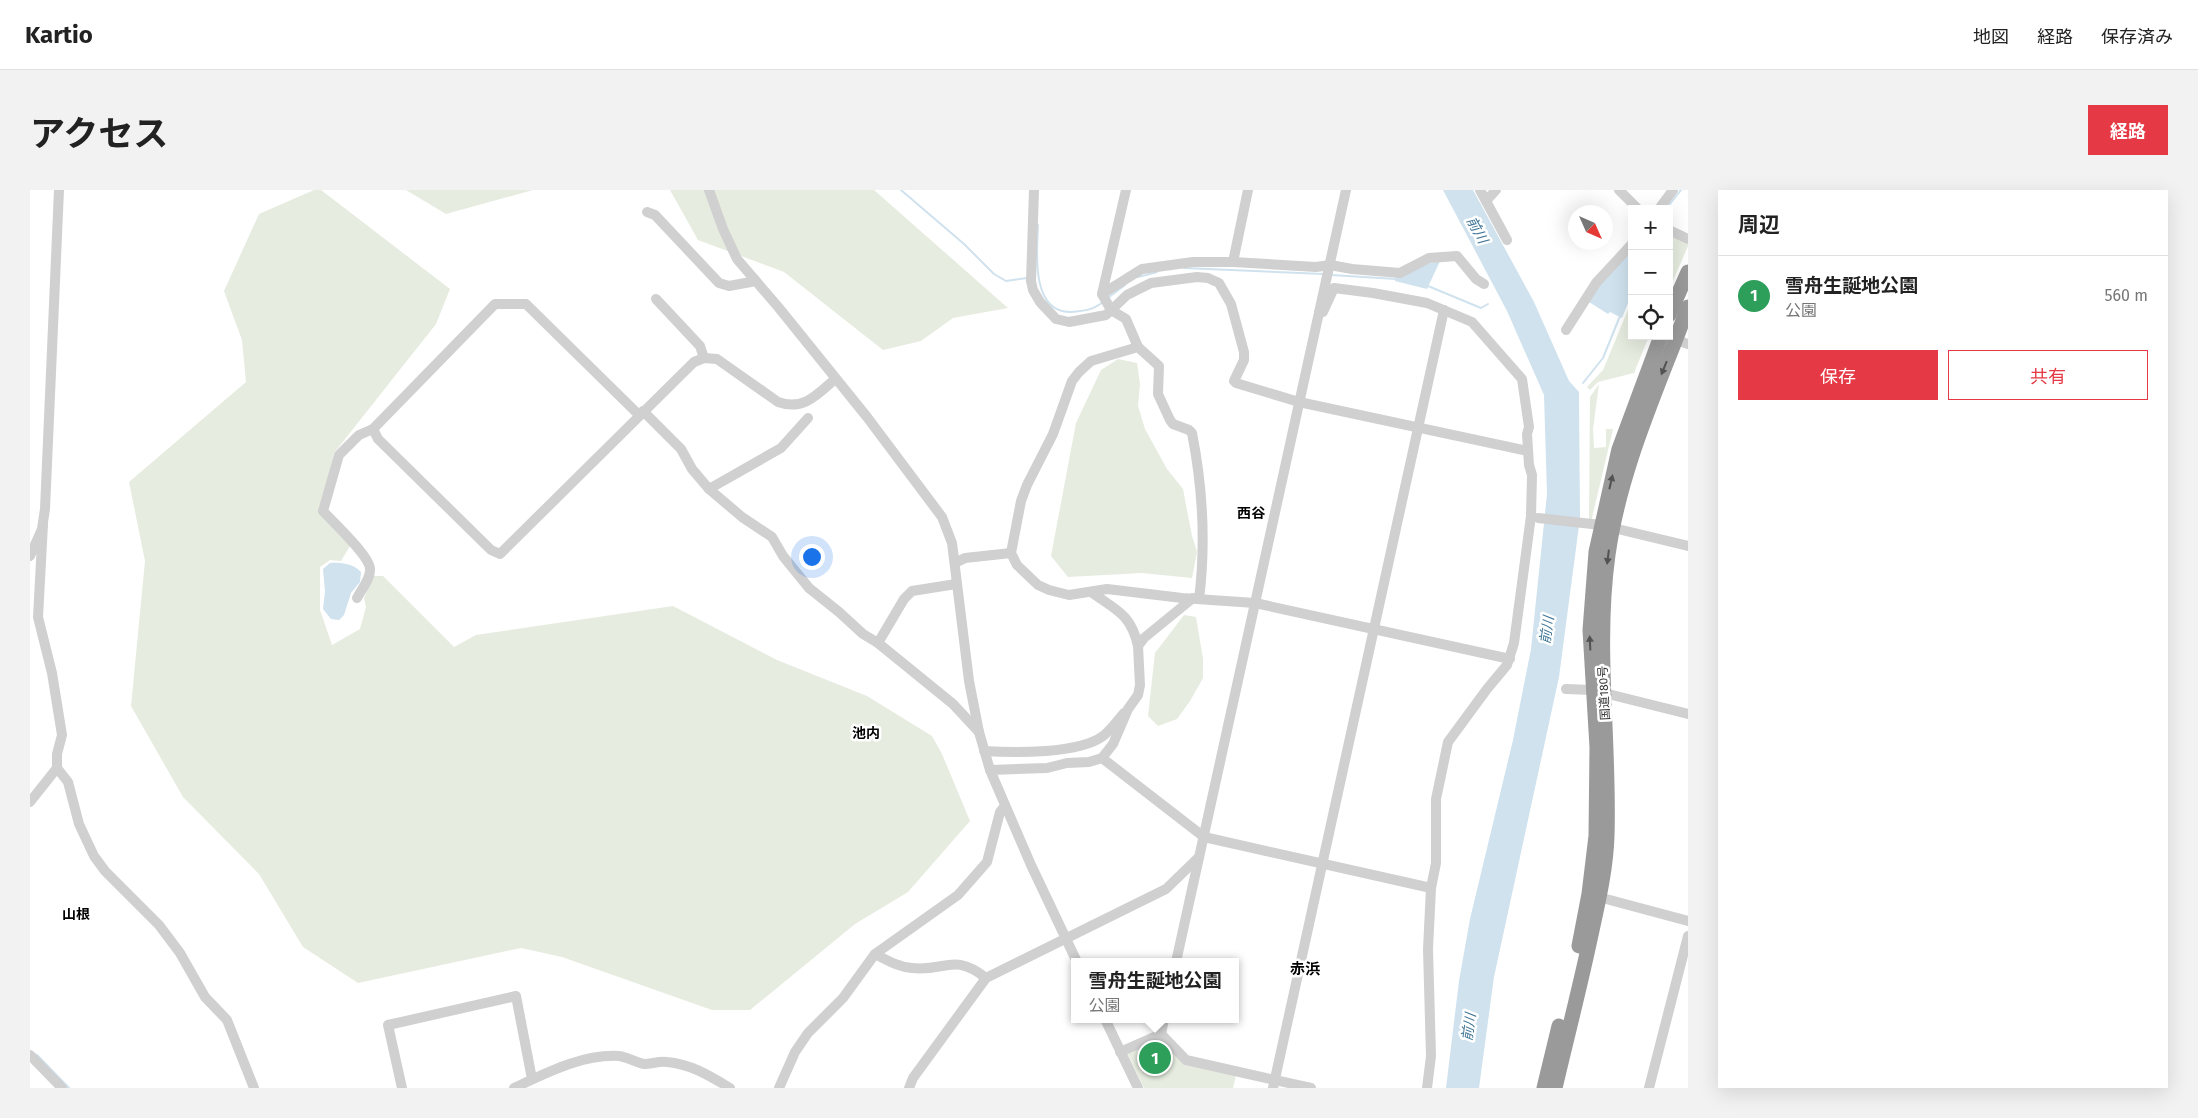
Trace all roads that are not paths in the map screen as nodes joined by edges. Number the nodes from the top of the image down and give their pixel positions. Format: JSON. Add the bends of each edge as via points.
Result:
{"nodes":[{"id":1,"x":59,"y":190,"type":"edge"},
{"id":2,"x":709,"y":190,"type":"edge"},
{"id":3,"x":1034,"y":190,"type":"edge"},
{"id":4,"x":1126,"y":190,"type":"edge"},
{"id":5,"x":1248,"y":190,"type":"edge"},
{"id":6,"x":1346,"y":190,"type":"edge"},
{"id":7,"x":1480,"y":190,"type":"edge"},
{"id":8,"x":1496,"y":190,"type":"edge"},
{"id":9,"x":1619,"y":190,"type":"edge"},
{"id":10,"x":1673,"y":190,"type":"edge"},
{"id":11,"x":1486,"y":201,"type":"junction"},
{"id":12,"x":1634,"y":205,"type":"edge"},
{"id":13,"x":1662,"y":205,"type":"edge"},
{"id":14,"x":647,"y":212,"type":"dead end"},
{"id":15,"x":1673,"y":232,"type":"edge"},
{"id":16,"x":1688,"y":239,"type":"edge"},
{"id":17,"x":1507,"y":240,"type":"dead end"},
{"id":18,"x":1628,"y":248,"type":"edge"},
{"id":19,"x":1233,"y":262,"type":"junction"},
{"id":20,"x":1328,"y":271,"type":"junction"},
{"id":21,"x":1688,"y":272,"type":"edge"},
{"id":22,"x":756,"y":281,"type":"junction"},
{"id":23,"x":1484,"y":284,"type":"dead end"},
{"id":24,"x":656,"y":300,"type":"dead end"},
{"id":25,"x":1106,"y":302,"type":"junction"},
{"id":26,"x":1673,"y":306,"type":"edge"},
{"id":27,"x":1688,"y":307,"type":"edge"},
{"id":28,"x":1444,"y":310,"type":"junction"},
{"id":29,"x":1319,"y":312,"type":"junction"},
{"id":30,"x":1566,"y":330,"type":"dead end"},
{"id":31,"x":1673,"y":337,"type":"edge"},
{"id":32,"x":1672,"y":340,"type":"edge"},
{"id":33,"x":1138,"y":347,"type":"junction"},
{"id":34,"x":704,"y":358,"type":"junction"},
{"id":35,"x":835,"y":379,"type":"junction"},
{"id":36,"x":1299,"y":402,"type":"junction"},
{"id":37,"x":641,"y":413,"type":"junction"},
{"id":38,"x":808,"y":418,"type":"dead end"},
{"id":39,"x":1419,"y":428,"type":"junction"},
{"id":40,"x":373,"y":429,"type":"junction"},
{"id":41,"x":1528,"y":451,"type":"junction"},
{"id":42,"x":709,"y":489,"type":"junction"},
{"id":43,"x":1540,"y":518,"type":"dead end"},
{"id":44,"x":43,"y":524,"type":"junction"},
{"id":45,"x":1607,"y":526,"type":"junction"},
{"id":46,"x":1688,"y":546,"type":"edge"},
{"id":47,"x":1012,"y":553,"type":"junction"},
{"id":48,"x":30,"y":556,"type":"edge"},
{"id":49,"x":955,"y":562,"type":"junction"},
{"id":50,"x":956,"y":584,"type":"junction"},
{"id":51,"x":1091,"y":592,"type":"junction"},
{"id":52,"x":357,"y":598,"type":"dead end"},
{"id":53,"x":1196,"y":598,"type":"junction"},
{"id":54,"x":1255,"y":603,"type":"junction"},
{"id":55,"x":1374,"y":628,"type":"junction"},
{"id":56,"x":878,"y":643,"type":"junction"},
{"id":57,"x":1138,"y":646,"type":"junction"},
{"id":58,"x":1510,"y":658,"type":"junction"},
{"id":59,"x":1566,"y":689,"type":"dead end"},
{"id":60,"x":1598,"y":692,"type":"junction"},
{"id":61,"x":1128,"y":709,"type":"junction"},
{"id":62,"x":1688,"y":714,"type":"edge"},
{"id":63,"x":979,"y":732,"type":"junction"},
{"id":64,"x":984,"y":751,"type":"junction"},
{"id":65,"x":1102,"y":758,"type":"junction"},
{"id":66,"x":57,"y":768,"type":"junction"},
{"id":67,"x":990,"y":770,"type":"junction"},
{"id":68,"x":30,"y":802,"type":"edge"},
{"id":69,"x":1004,"y":806,"type":"junction"},
{"id":70,"x":1204,"y":837,"type":"junction"},
{"id":71,"x":1200,"y":856,"type":"junction"},
{"id":72,"x":1323,"y":864,"type":"junction"},
{"id":73,"x":1431,"y":888,"type":"junction"},
{"id":74,"x":1594,"y":896,"type":"junction"},
{"id":75,"x":1688,"y":921,"type":"edge"},
{"id":76,"x":1688,"y":936,"type":"edge"},
{"id":77,"x":1067,"y":940,"type":"junction"},
{"id":78,"x":875,"y":954,"type":"junction"},
{"id":79,"x":1075,"y":958,"type":"edge"},
{"id":80,"x":1177,"y":958,"type":"edge"},
{"id":81,"x":986,"y":978,"type":"junction"},
{"id":82,"x":1107,"y":1023,"type":"edge"},
{"id":83,"x":1163,"y":1023,"type":"edge"},
{"id":84,"x":1161,"y":1034,"type":"junction"},
{"id":85,"x":1120,"y":1052,"type":"junction"},
{"id":86,"x":30,"y":1055,"type":"edge"},
{"id":87,"x":532,"y":1079,"type":"junction"},
{"id":88,"x":1274,"y":1084,"type":"edge"},
{"id":89,"x":911,"y":1086,"type":"edge"},
{"id":90,"x":62,"y":1088,"type":"edge"},
{"id":91,"x":254,"y":1088,"type":"edge"},
{"id":92,"x":402,"y":1088,"type":"edge"},
{"id":93,"x":514,"y":1088,"type":"edge"},
{"id":94,"x":730,"y":1088,"type":"edge"},
{"id":95,"x":779,"y":1088,"type":"edge"},
{"id":96,"x":1138,"y":1088,"type":"edge"},
{"id":97,"x":1311,"y":1088,"type":"edge"},
{"id":98,"x":1427,"y":1088,"type":"edge"},
{"id":99,"x":1544,"y":1088,"type":"edge"},
{"id":100,"x":1555,"y":1088,"type":"edge"},
{"id":101,"x":1649,"y":1088,"type":"edge"}],
"edges":[{"from":1,"to":44,"type":"street"},
{"from":2,"to":22,"type":"street","via":[[731,249]]},
{"from":3,"to":25,"type":"street","via":[[1031,278],[1040,302],[1062,322],[1106,314]]},
{"from":4,"to":25,"type":"street"},
{"from":5,"to":19,"type":"street"},
{"from":6,"to":20,"type":"street"},
{"from":7,"to":11,"type":"street"},
{"from":8,"to":11,"type":"street"},
{"from":9,"to":12,"type":"street"},
{"from":10,"to":13,"type":"street"},
{"from":11,"to":17,"type":"street"},
{"from":14,"to":22,"type":"street","via":[[655,215],[719,283],[728,286]]},
{"from":15,"to":16,"type":"street"},
{"from":18,"to":30,"type":"street","via":[[1596,283]]},
{"from":19,"to":20,"type":"street"},
{"from":19,"to":25,"type":"street","via":[[1193,262],[1142,269]]},
{"from":20,"to":23,"type":"street","via":[[1352,269],[1400,273],[1429,258],[1457,256]]},
{"from":20,"to":29,"type":"street"},
{"from":21,"to":26,"type":"highway"},
{"from":22,"to":35,"type":"street"},
{"from":24,"to":34,"type":"street","via":[[700,346]]},
{"from":25,"to":33,"type":"street","via":[[1126,318]]},
{"from":25,"to":36,"type":"street","via":[[1150,283],[1197,277],[1219,283],[1231,304],[1244,352],[1244,360],[1234,380],[1236,383]]},
{"from":27,"to":31,"type":"highway","name":"国道180号"},
{"from":28,"to":29,"type":"street","via":[[1373,292],[1334,288],[1323,312]]},
{"from":28,"to":39,"type":"street"},
{"from":28,"to":41,"type":"street","via":[[1472,322],[1522,379],[1529,427],[1526,434]]},
{"from":29,"to":36,"type":"street"},
{"from":32,"to":45,"type":"highway","name":"国道180号"},
{"from":33,"to":47,"type":"street","via":[[1091,361],[1072,381],[1053,434],[1021,501]]},
{"from":33,"to":53,"type":"street","via":[[1159,366],[1158,389],[1170,420],[1192,434],[1202,499],[1204,556]]},
{"from":34,"to":35,"type":"street","via":[[726,364],[788,406],[805,403]]},
{"from":34,"to":37,"type":"street","via":[[687,368]]},
{"from":35,"to":49,"type":"street","via":[[942,517]]},
{"from":36,"to":39,"type":"street"},
{"from":36,"to":54,"type":"street"},
{"from":37,"to":40,"type":"street","via":[[526,304],[495,304]]},
{"from":37,"to":40,"type":"street","via":[[500,554],[484,544],[378,439]]},
{"from":37,"to":42,"type":"street","via":[[681,449]]},
{"from":38,"to":42,"type":"street","via":[[781,448]]},
{"from":39,"to":41,"type":"street"},
{"from":39,"to":55,"type":"street"},
{"from":40,"to":52,"type":"street","via":[[358,435],[339,454],[323,511],[349,537],[370,566]]},
{"from":41,"to":58,"type":"street","via":[[1532,475],[1531,516]]},
{"from":42,"to":56,"type":"street","via":[[772,537],[809,588],[862,634]]},
{"from":43,"to":45,"type":"street"},
{"from":44,"to":48,"type":"street"},
{"from":44,"to":66,"type":"street","via":[[38,617],[52,673],[62,735]]},
{"from":45,"to":46,"type":"street"},
{"from":45,"to":60,"type":"highway","name":"国道180号"},
{"from":47,"to":49,"type":"street"},
{"from":47,"to":51,"type":"street","via":[[1028,577],[1049,590],[1069,595]]},
{"from":49,"to":50,"type":"street"},
{"from":50,"to":56,"type":"street","via":[[912,591]]},
{"from":50,"to":63,"type":"street"},
{"from":51,"to":53,"type":"street","via":[[1130,590]]},
{"from":51,"to":57,"type":"street","via":[[1122,612],[1134,630]]},
{"from":53,"to":54,"type":"street"},
{"from":53,"to":57,"type":"street"},
{"from":54,"to":55,"type":"street"},
{"from":54,"to":70,"type":"street"},
{"from":55,"to":58,"type":"street"},
{"from":55,"to":72,"type":"street"},
{"from":56,"to":63,"type":"street","via":[[953,704]]},
{"from":57,"to":61,"type":"street","via":[[1140,685],[1138,695]]},
{"from":58,"to":73,"type":"street","via":[[1448,742],[1436,799],[1436,863]]},
{"from":59,"to":60,"type":"street"},
{"from":60,"to":62,"type":"street"},
{"from":60,"to":74,"type":"highway","name":"国道180号","via":[[1607,750],[1607,838]]},
{"from":61,"to":64,"type":"street","via":[[1104,736],[1094,742],[1041,751]]},
{"from":61,"to":65,"type":"street","via":[[1113,744]]},
{"from":63,"to":64,"type":"street"},
{"from":64,"to":67,"type":"street"},
{"from":65,"to":67,"type":"street","via":[[1047,768]]},
{"from":65,"to":70,"type":"street"},
{"from":66,"to":68,"type":"street"},
{"from":66,"to":91,"type":"street","via":[[68,782],[79,824],[94,856],[159,926],[180,953],[205,997],[227,1020]]},
{"from":67,"to":69,"type":"street"},
{"from":69,"to":77,"type":"street"},
{"from":69,"to":78,"type":"street","via":[[982,869],[958,895]]},
{"from":70,"to":71,"type":"street"},
{"from":70,"to":72,"type":"street"},
{"from":71,"to":77,"type":"street","via":[[1166,889]]},
{"from":71,"to":80,"type":"street"},
{"from":72,"to":73,"type":"street"},
{"from":72,"to":88,"type":"street"},
{"from":73,"to":98,"type":"street","via":[[1428,949],[1431,1056]]},
{"from":74,"to":75,"type":"street"},
{"from":74,"to":99,"type":"highway","name":"国道180号"},
{"from":74,"to":100,"type":"highway","name":"国道180号"},
{"from":76,"to":101,"type":"street"},
{"from":77,"to":79,"type":"street"},
{"from":77,"to":81,"type":"street"},
{"from":78,"to":81,"type":"street","via":[[912,968],[964,964]]},
{"from":78,"to":95,"type":"street","via":[[843,998],[795,1052]]},
{"from":81,"to":89,"type":"street"},
{"from":82,"to":85,"type":"street"},
{"from":83,"to":84,"type":"street"},
{"from":84,"to":85,"type":"street"},
{"from":84,"to":88,"type":"street","via":[[1186,1060]]},
{"from":85,"to":96,"type":"street"},
{"from":86,"to":90,"type":"street"},
{"from":87,"to":92,"type":"street","via":[[516,996],[388,1025]]},
{"from":87,"to":93,"type":"street"},
{"from":87,"to":94,"type":"street","via":[[585,1060],[619,1056],[645,1064],[661,1061],[681,1064]]},
{"from":88,"to":97,"type":"street"}]}
